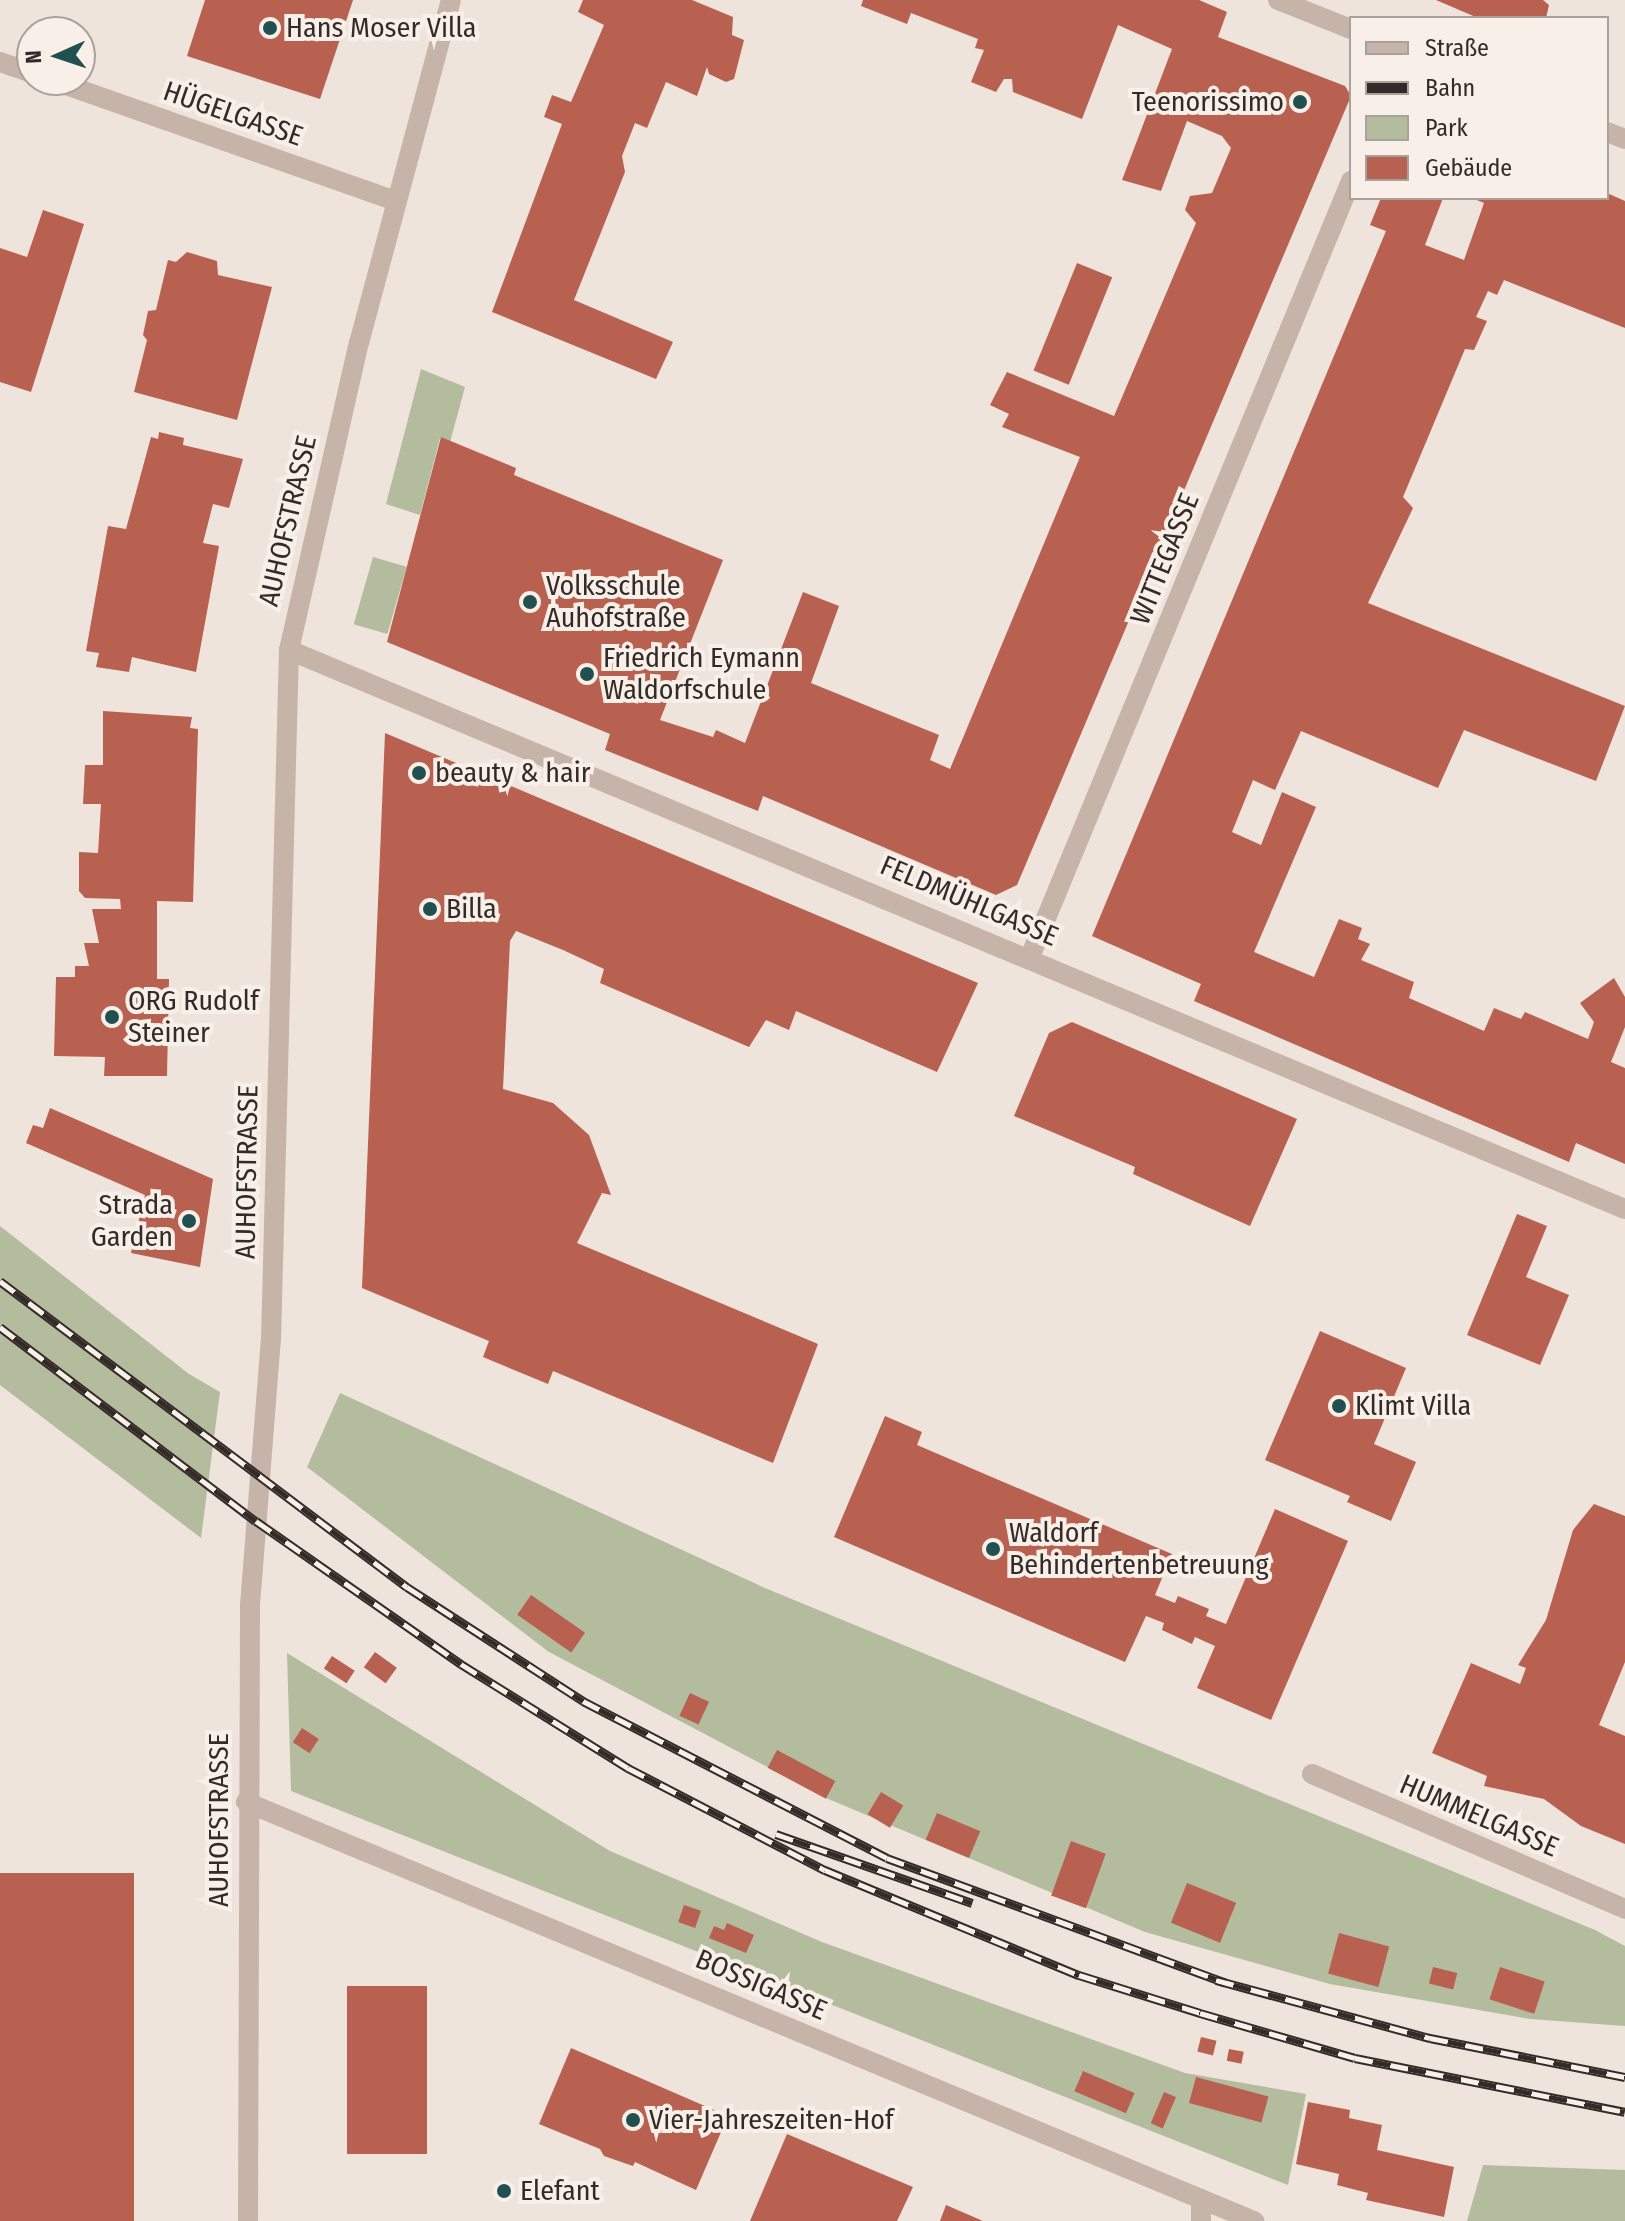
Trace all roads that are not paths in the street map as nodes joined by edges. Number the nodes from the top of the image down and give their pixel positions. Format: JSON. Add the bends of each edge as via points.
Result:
{"nodes":[{"id":1,"x":451,"y":0,"type":"edge"},
{"id":2,"x":1278,"y":0,"type":"edge"},
{"id":3,"x":1349,"y":28,"type":"edge"},
{"id":4,"x":96,"y":96,"type":"edge"},
{"id":5,"x":1349,"y":186,"type":"edge"},
{"id":6,"x":395,"y":201,"type":"junction"},
{"id":7,"x":289,"y":650,"type":"junction"},
{"id":8,"x":1030,"y":957,"type":"junction"},
{"id":9,"x":1625,"y":1209,"type":"edge"},
{"id":10,"x":1312,"y":1774,"type":"dead end"},
{"id":11,"x":246,"y":1802,"type":"junction"},
{"id":12,"x":1625,"y":1909,"type":"edge"},
{"id":13,"x":1201,"y":2199,"type":"junction"},
{"id":14,"x":248,"y":2221,"type":"edge"},
{"id":15,"x":1201,"y":2221,"type":"edge"},
{"id":16,"x":1254,"y":2221,"type":"edge"}],
"edges":[{"from":1,"to":6,"type":"street","name":"AUHOFSTRASSE"},
{"from":2,"to":3,"type":"street"},
{"from":4,"to":6,"type":"street","name":"HÜGELGASSE"},
{"from":5,"to":8,"type":"street","name":"WITTEGASSE"},
{"from":6,"to":7,"type":"street","name":"AUHOFSTRASSE"},
{"from":7,"to":8,"type":"street","name":"FELDMÜHLGASSE"},
{"from":7,"to":11,"type":"street","name":"AUHOFSTRASSE","via":[[271,1340],[250,1605]]},
{"from":8,"to":9,"type":"street","name":"FELDMÜHLGASSE"},
{"from":10,"to":12,"type":"street","name":"HUMMELGASSE"},
{"from":11,"to":13,"type":"street","name":"BOSSIGASSE"},
{"from":11,"to":14,"type":"street","name":"AUHOFSTRASSE"},
{"from":13,"to":15,"type":"street"},
{"from":13,"to":16,"type":"street","name":"BOSSIGASSE"}]}
